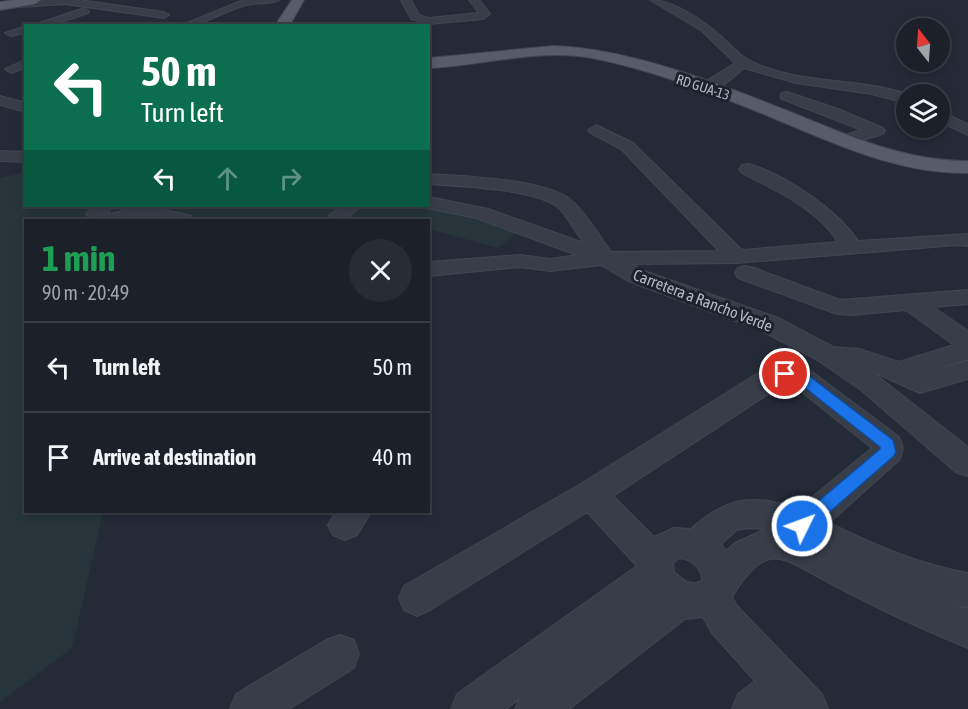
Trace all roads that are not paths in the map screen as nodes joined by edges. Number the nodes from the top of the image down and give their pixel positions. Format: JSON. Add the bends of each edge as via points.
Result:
{"nodes":[{"id":1,"x":35,"y":0,"type":"edge"},
{"id":2,"x":117,"y":0,"type":"edge"},
{"id":3,"x":298,"y":0,"type":"edge"},
{"id":4,"x":661,"y":1,"type":"edge"},
{"id":5,"x":473,"y":2,"type":"edge"},
{"id":6,"x":154,"y":3,"type":"dead end"},
{"id":7,"x":78,"y":4,"type":"edge"},
{"id":8,"x":53,"y":5,"type":"junction"},
{"id":9,"x":412,"y":5,"type":"edge"},
{"id":10,"x":2,"y":6,"type":"edge"},
{"id":11,"x":99,"y":6,"type":"junction"},
{"id":12,"x":134,"y":10,"type":"junction"},
{"id":13,"x":256,"y":11,"type":"dead end"},
{"id":14,"x":20,"y":16,"type":"dead end"},
{"id":15,"x":40,"y":24,"type":"edge"},
{"id":16,"x":188,"y":24,"type":"edge"},
{"id":17,"x":285,"y":24,"type":"edge"},
{"id":18,"x":24,"y":30,"type":"edge"},
{"id":19,"x":11,"y":33,"type":"dead end"},
{"id":20,"x":430,"y":63,"type":"edge"},
{"id":21,"x":743,"y":63,"type":"junction"},
{"id":22,"x":24,"y":65,"type":"edge"},
{"id":23,"x":11,"y":69,"type":"dead end"},
{"id":24,"x":706,"y":87,"type":"junction"},
{"id":25,"x":787,"y":96,"type":"dead end"},
{"id":26,"x":896,"y":96,"type":"edge"},
{"id":27,"x":0,"y":100,"type":"edge"},
{"id":28,"x":24,"y":107,"type":"edge"},
{"id":29,"x":950,"y":121,"type":"edge"},
{"id":30,"x":596,"y":130,"type":"dead end"},
{"id":31,"x":968,"y":130,"type":"edge"},
{"id":32,"x":844,"y":140,"type":"junction"},
{"id":33,"x":0,"y":156,"type":"edge"},
{"id":34,"x":24,"y":157,"type":"edge"},
{"id":35,"x":968,"y":167,"type":"edge"},
{"id":36,"x":748,"y":169,"type":"dead end"},
{"id":37,"x":430,"y":179,"type":"edge"},
{"id":38,"x":430,"y":203,"type":"edge"},
{"id":39,"x":103,"y":207,"type":"edge"},
{"id":40,"x":350,"y":207,"type":"edge"},
{"id":41,"x":362,"y":207,"type":"edge"},
{"id":42,"x":136,"y":208,"type":"edge"},
{"id":43,"x":106,"y":219,"type":"edge"},
{"id":44,"x":106,"y":219,"type":"edge"},
{"id":45,"x":180,"y":219,"type":"edge"},
{"id":46,"x":335,"y":219,"type":"edge"},
{"id":47,"x":351,"y":219,"type":"edge"},
{"id":48,"x":968,"y":240,"type":"edge"},
{"id":49,"x":852,"y":248,"type":"junction"},
{"id":50,"x":605,"y":258,"type":"junction"},
{"id":51,"x":741,"y":265,"type":"junction"},
{"id":52,"x":430,"y":269,"type":"edge"},
{"id":53,"x":968,"y":297,"type":"edge"},
{"id":54,"x":910,"y":302,"type":"junction"},
{"id":55,"x":968,"y":343,"type":"edge"},
{"id":56,"x":968,"y":350,"type":"edge"},
{"id":57,"x":825,"y":353,"type":"junction"},
{"id":58,"x":968,"y":370,"type":"edge"},
{"id":59,"x":897,"y":372,"type":"junction"},
{"id":60,"x":968,"y":464,"type":"edge"},
{"id":61,"x":590,"y":494,"type":"junction"},
{"id":62,"x":802,"y":526,"type":"junction"},
{"id":63,"x":696,"y":546,"type":"junction"},
{"id":64,"x":655,"y":566,"type":"junction"},
{"id":65,"x":968,"y":590,"type":"edge"},
{"id":66,"x":705,"y":593,"type":"junction"},
{"id":67,"x":417,"y":598,"type":"dead end"},
{"id":68,"x":968,"y":629,"type":"edge"},
{"id":69,"x":340,"y":654,"type":"dead end"},
{"id":70,"x":796,"y":697,"type":"edge"},
{"id":71,"x":250,"y":709,"type":"edge"},
{"id":72,"x":472,"y":709,"type":"edge"},
{"id":73,"x":536,"y":709,"type":"edge"},
{"id":74,"x":753,"y":709,"type":"edge"}],
"edges":[{"from":1,"to":10,"type":"main road"},
{"from":2,"to":11,"type":"street"},
{"from":3,"to":17,"type":"main road"},
{"from":4,"to":21,"type":"street","via":[[706,29]]},
{"from":5,"to":9,"type":"street","via":[[483,16],[429,21],[415,17]]},
{"from":6,"to":12,"type":"street"},
{"from":7,"to":8,"type":"street"},
{"from":7,"to":8,"type":"street"},
{"from":7,"to":11,"type":"street"},
{"from":7,"to":12,"type":"street","via":[[112,17],[143,22],[170,13]]},
{"from":7,"to":15,"type":"street"},
{"from":8,"to":10,"type":"street"},
{"from":8,"to":14,"type":"street"},
{"from":11,"to":12,"type":"street"},
{"from":13,"to":16,"type":"street","via":[[276,1],[249,1]]},
{"from":18,"to":19,"type":"street"},
{"from":20,"to":24,"type":"main road","name":"RD GUA-13","via":[[579,52]]},
{"from":21,"to":24,"type":"street"},
{"from":21,"to":26,"type":"street","via":[[767,73],[875,89]]},
{"from":22,"to":23,"type":"street"},
{"from":24,"to":32,"type":"main road","name":"RD GUA-13"},
{"from":25,"to":32,"type":"street","via":[[877,131]]},
{"from":27,"to":28,"type":"street"},
{"from":29,"to":31,"type":"street"},
{"from":30,"to":51,"type":"street","via":[[627,146]]},
{"from":32,"to":35,"type":"main road","name":"RD GUA-13","via":[[926,164]]},
{"from":33,"to":34,"type":"street"},
{"from":36,"to":49,"type":"street","via":[[789,190],[839,226]]},
{"from":37,"to":50,"type":"street","name":"Carretera a Rancho Verde","via":[[549,194],[566,205]]},
{"from":38,"to":50,"type":"street","via":[[481,213]]},
{"from":39,"to":43,"type":"street","via":[[96,214]]},
{"from":40,"to":46,"type":"street"},
{"from":41,"to":47,"type":"street"},
{"from":42,"to":44,"type":"street","via":[[125,216]]},
{"from":42,"to":45,"type":"street"},
{"from":48,"to":49,"type":"street"},
{"from":49,"to":51,"type":"street"},
{"from":50,"to":51,"type":"street"},
{"from":50,"to":52,"type":"street","via":[[551,265],[520,261]]},
{"from":50,"to":57,"type":"street","name":"Carretera a Rancho Verde","via":[[636,276],[769,324]]},
{"from":51,"to":54,"type":"street","via":[[837,307]]},
{"from":53,"to":54,"type":"street"},
{"from":54,"to":55,"type":"street"},
{"from":56,"to":59,"type":"street"},
{"from":57,"to":59,"type":"street","via":[[853,355]]},
{"from":57,"to":60,"type":"street","name":"Carretera a Rancho Verde","via":[[870,383]]},
{"from":58,"to":59,"type":"street","via":[[920,383]]},
{"from":61,"to":62,"type":"street","via":[[772,376],[799,376],[888,444],[888,452]]},
{"from":61,"to":64,"type":"street"},
{"from":61,"to":67,"type":"street"},
{"from":62,"to":63,"type":"street","via":[[765,513],[730,517]]},
{"from":62,"to":65,"type":"street","via":[[867,559],[943,586]]},
{"from":63,"to":64,"type":"street","via":[[675,543],[659,552]]},
{"from":63,"to":66,"type":"street","via":[[718,567]]},
{"from":64,"to":66,"type":"street","via":[[665,589]]},
{"from":64,"to":72,"type":"street","via":[[648,580]]},
{"from":66,"to":68,"type":"street","via":[[747,554],[768,543],[795,547],[895,599]]},
{"from":66,"to":70,"type":"street","via":[[724,620]]},
{"from":66,"to":73,"type":"street","via":[[672,606]]},
{"from":69,"to":71,"type":"street"},
{"from":70,"to":74,"type":"street"}]}
